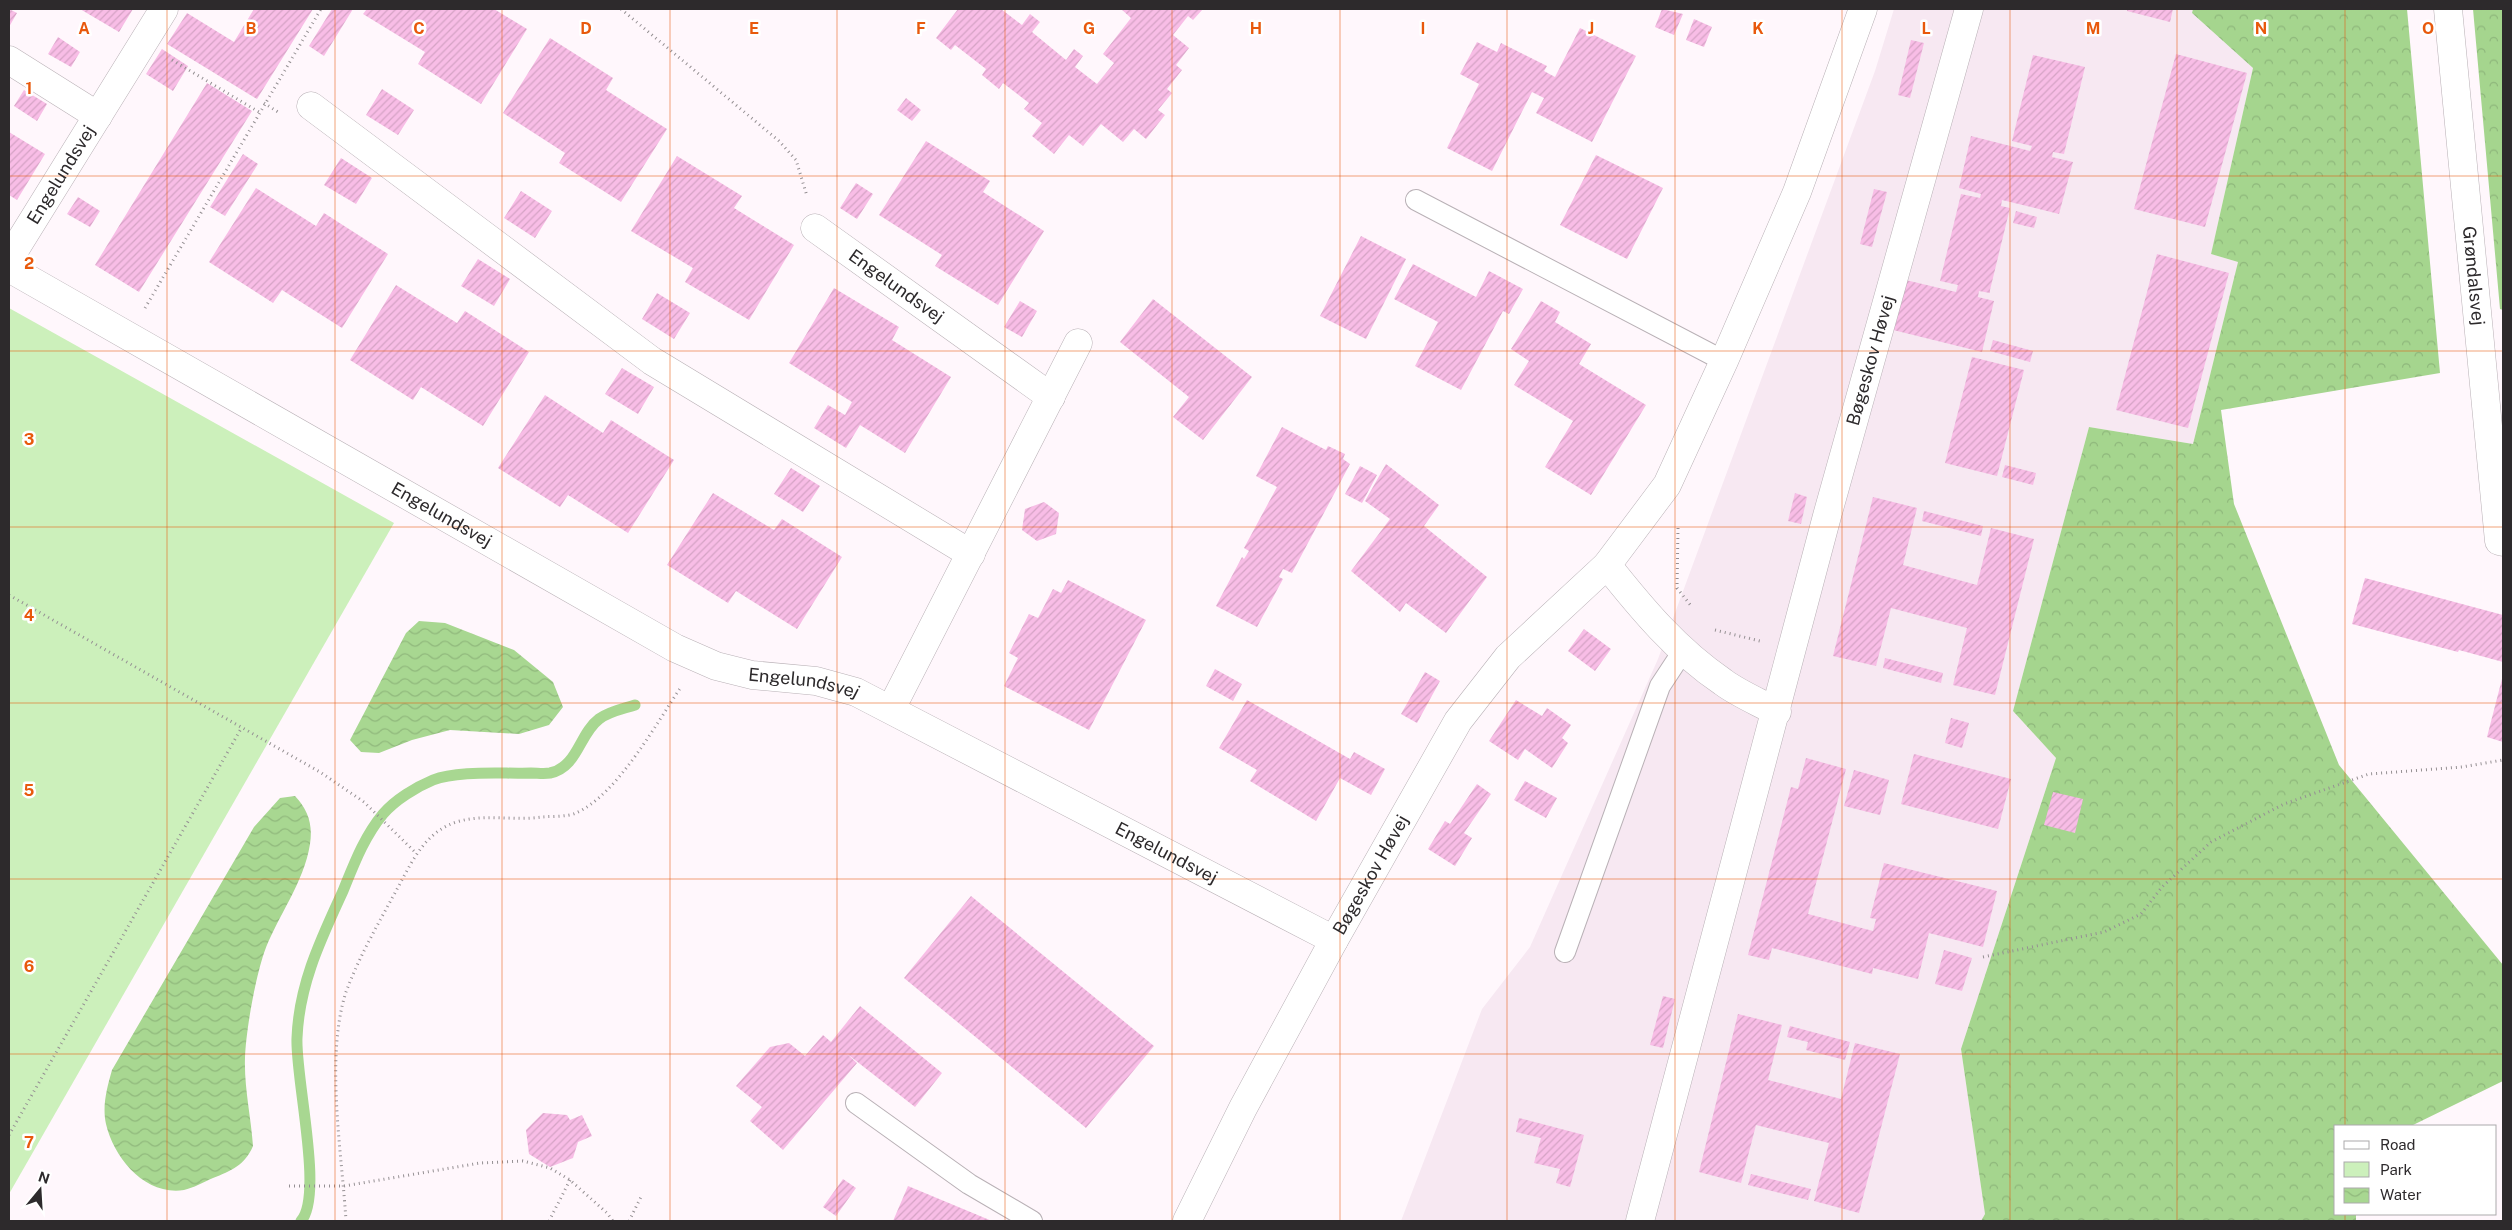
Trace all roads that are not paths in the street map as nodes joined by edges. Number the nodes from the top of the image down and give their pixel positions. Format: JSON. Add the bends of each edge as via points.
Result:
{"nodes":[{"id":1,"x":164,"y":9,"type":"edge"},
{"id":2,"x":1863,"y":9,"type":"edge"},
{"id":3,"x":1969,"y":9,"type":"edge"},
{"id":4,"x":2448,"y":9,"type":"edge"},
{"id":5,"x":9,"y":60,"type":"edge"},
{"id":6,"x":311,"y":106,"type":"dead end"},
{"id":7,"x":98,"y":116,"type":"junction"},
{"id":8,"x":1416,"y":200,"type":"dead end"},
{"id":9,"x":815,"y":228,"type":"road end"},
{"id":10,"x":9,"y":260,"type":"edge"},
{"id":11,"x":9,"y":268,"type":"edge"},
{"id":12,"x":1078,"y":343,"type":"dead end"},
{"id":13,"x":1724,"y":361,"type":"junction"},
{"id":14,"x":1051,"y":397,"type":"junction"},
{"id":15,"x":2501,"y":542,"type":"edge"},
{"id":16,"x":971,"y":554,"type":"junction"},
{"id":17,"x":1607,"y":565,"type":"junction"},
{"id":18,"x":1683,"y":652,"type":"junction"},
{"id":19,"x":891,"y":710,"type":"junction"},
{"id":20,"x":1777,"y":712,"type":"junction"},
{"id":21,"x":1334,"y":940,"type":"junction"},
{"id":22,"x":1565,"y":952,"type":"dead end"},
{"id":23,"x":856,"y":1103,"type":"dead end"},
{"id":24,"x":1032,"y":1221,"type":"edge"},
{"id":25,"x":1187,"y":1221,"type":"edge"},
{"id":26,"x":1640,"y":1221,"type":"edge"}],
"edges":[{"from":1,"to":7,"type":"street","name":"Engelundsvej"},
{"from":2,"to":13,"type":"street","name":"Bøgeskov Høvej","via":[[1797,192]]},
{"from":3,"to":20,"type":"street","name":"Bøgeskov Høvej","via":[[1827,516]]},
{"from":4,"to":15,"type":"street","name":"Grøndalsvej"},
{"from":5,"to":7,"type":"street","name":"Engelundsvej"},
{"from":6,"to":16,"type":"street","via":[[652,361]]},
{"from":7,"to":10,"type":"street","name":"Engelundsvej"},
{"from":8,"to":13,"type":"lane"},
{"from":9,"to":14,"type":"street","name":"Engelundsvej"},
{"from":11,"to":19,"type":"street","name":"Engelundsvej","via":[[675,648],[716,666],[752,675],[816,681],[848,690]]},
{"from":12,"to":14,"type":"street"},
{"from":13,"to":17,"type":"street","name":"Bøgeskov Høvej","via":[[1667,484]]},
{"from":14,"to":16,"type":"street"},
{"from":16,"to":19,"type":"street"},
{"from":17,"to":18,"type":"street","via":[[1652,621]]},
{"from":17,"to":21,"type":"street","name":"Bøgeskov Høvej","via":[[1508,656],[1458,722]]},
{"from":18,"to":20,"type":"street","via":[[1724,683]]},
{"from":18,"to":22,"type":"lane","via":[[1660,686]]},
{"from":19,"to":21,"type":"street","name":"Engelundsvej"},
{"from":20,"to":26,"type":"street","name":"Bøgeskov Høvej"},
{"from":21,"to":25,"type":"street","name":"Bøgeskov Høvej","via":[[1243,1108]]},
{"from":23,"to":24,"type":"lane","via":[[969,1184]]}]}
